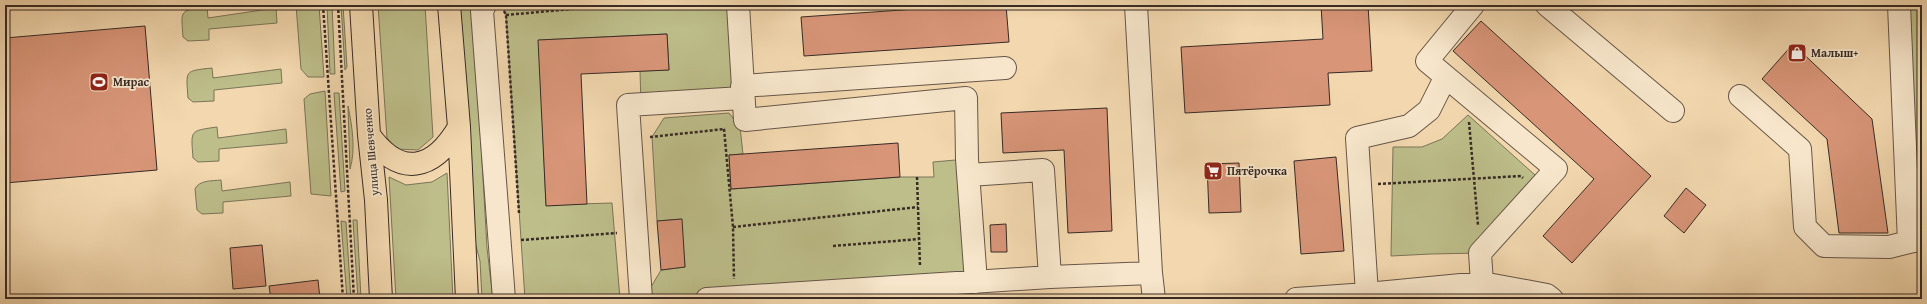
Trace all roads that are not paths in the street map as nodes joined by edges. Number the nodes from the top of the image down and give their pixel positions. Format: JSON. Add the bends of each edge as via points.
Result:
{"nodes":[{"id":1,"x":361,"y":5,"type":"edge"},
{"id":2,"x":450,"y":5,"type":"edge"},
{"id":3,"x":738,"y":5,"type":"edge"},
{"id":4,"x":1136,"y":5,"type":"edge"},
{"id":5,"x":1473,"y":5,"type":"edge"},
{"id":6,"x":1547,"y":5,"type":"edge"},
{"id":7,"x":1899,"y":5,"type":"edge"},
{"id":8,"x":494,"y":7,"type":"edge"},
{"id":9,"x":1005,"y":68,"type":"dead end"},
{"id":10,"x":1445,"y":78,"type":"junction"},
{"id":11,"x":742,"y":92,"type":"junction"},
{"id":12,"x":1740,"y":96,"type":"dead end"},
{"id":13,"x":1674,"y":111,"type":"dead end"},
{"id":14,"x":458,"y":127,"type":"junction"},
{"id":15,"x":369,"y":135,"type":"junction"},
{"id":16,"x":968,"y":175,"type":"junction"},
{"id":17,"x":1916,"y":241,"type":"edge"},
{"id":18,"x":1151,"y":273,"type":"junction"},
{"id":19,"x":1050,"y":277,"type":"junction"},
{"id":20,"x":976,"y":282,"type":"junction"},
{"id":21,"x":1482,"y":283,"type":"junction"},
{"id":22,"x":1367,"y":294,"type":"junction"},
{"id":23,"x":381,"y":299,"type":"edge"},
{"id":24,"x":467,"y":299,"type":"edge"},
{"id":25,"x":504,"y":299,"type":"edge"},
{"id":26,"x":641,"y":299,"type":"edge"},
{"id":27,"x":707,"y":299,"type":"edge"},
{"id":28,"x":1154,"y":299,"type":"edge"},
{"id":29,"x":1296,"y":299,"type":"edge"},
{"id":30,"x":1552,"y":299,"type":"edge"}],
"edges":[{"from":1,"to":15,"type":"main road","name":"улица Шевченко"},
{"from":2,"to":14,"type":"main road"},
{"from":3,"to":11,"type":"lane"},
{"from":4,"to":18,"type":"lane"},
{"from":5,"to":10,"type":"lane","via":[[1427,61]]},
{"from":6,"to":13,"type":"lane"},
{"from":7,"to":17,"type":"lane"},
{"from":8,"to":25,"type":"lane","via":[[482,11]]},
{"from":9,"to":11,"type":"lane"},
{"from":10,"to":21,"type":"lane","via":[[1556,169],[1480,253]]},
{"from":10,"to":22,"type":"lane","via":[[1429,110],[1409,126],[1357,138]]},
{"from":11,"to":16,"type":"lane","via":[[745,120],[966,98]]},
{"from":11,"to":26,"type":"lane","via":[[628,105]]},
{"from":12,"to":17,"type":"lane","via":[[1800,148],[1805,227],[1824,246],[1889,248]]},
{"from":14,"to":15,"type":"main road","via":[[450,142],[439,153],[428,161],[415,164],[400,163],[389,157],[377,147]]},
{"from":14,"to":24,"type":"main road"},
{"from":15,"to":23,"type":"main road","name":"улица Шевченко","via":[[376,200]]},
{"from":16,"to":19,"type":"lane","via":[[1043,170]]},
{"from":16,"to":20,"type":"lane"},
{"from":18,"to":19,"type":"lane"},
{"from":18,"to":28,"type":"lane"},
{"from":19,"to":20,"type":"lane"},
{"from":20,"to":27,"type":"lane"},
{"from":21,"to":22,"type":"lane"},
{"from":21,"to":30,"type":"lane","via":[[1547,294]]},
{"from":22,"to":29,"type":"lane"}]}
